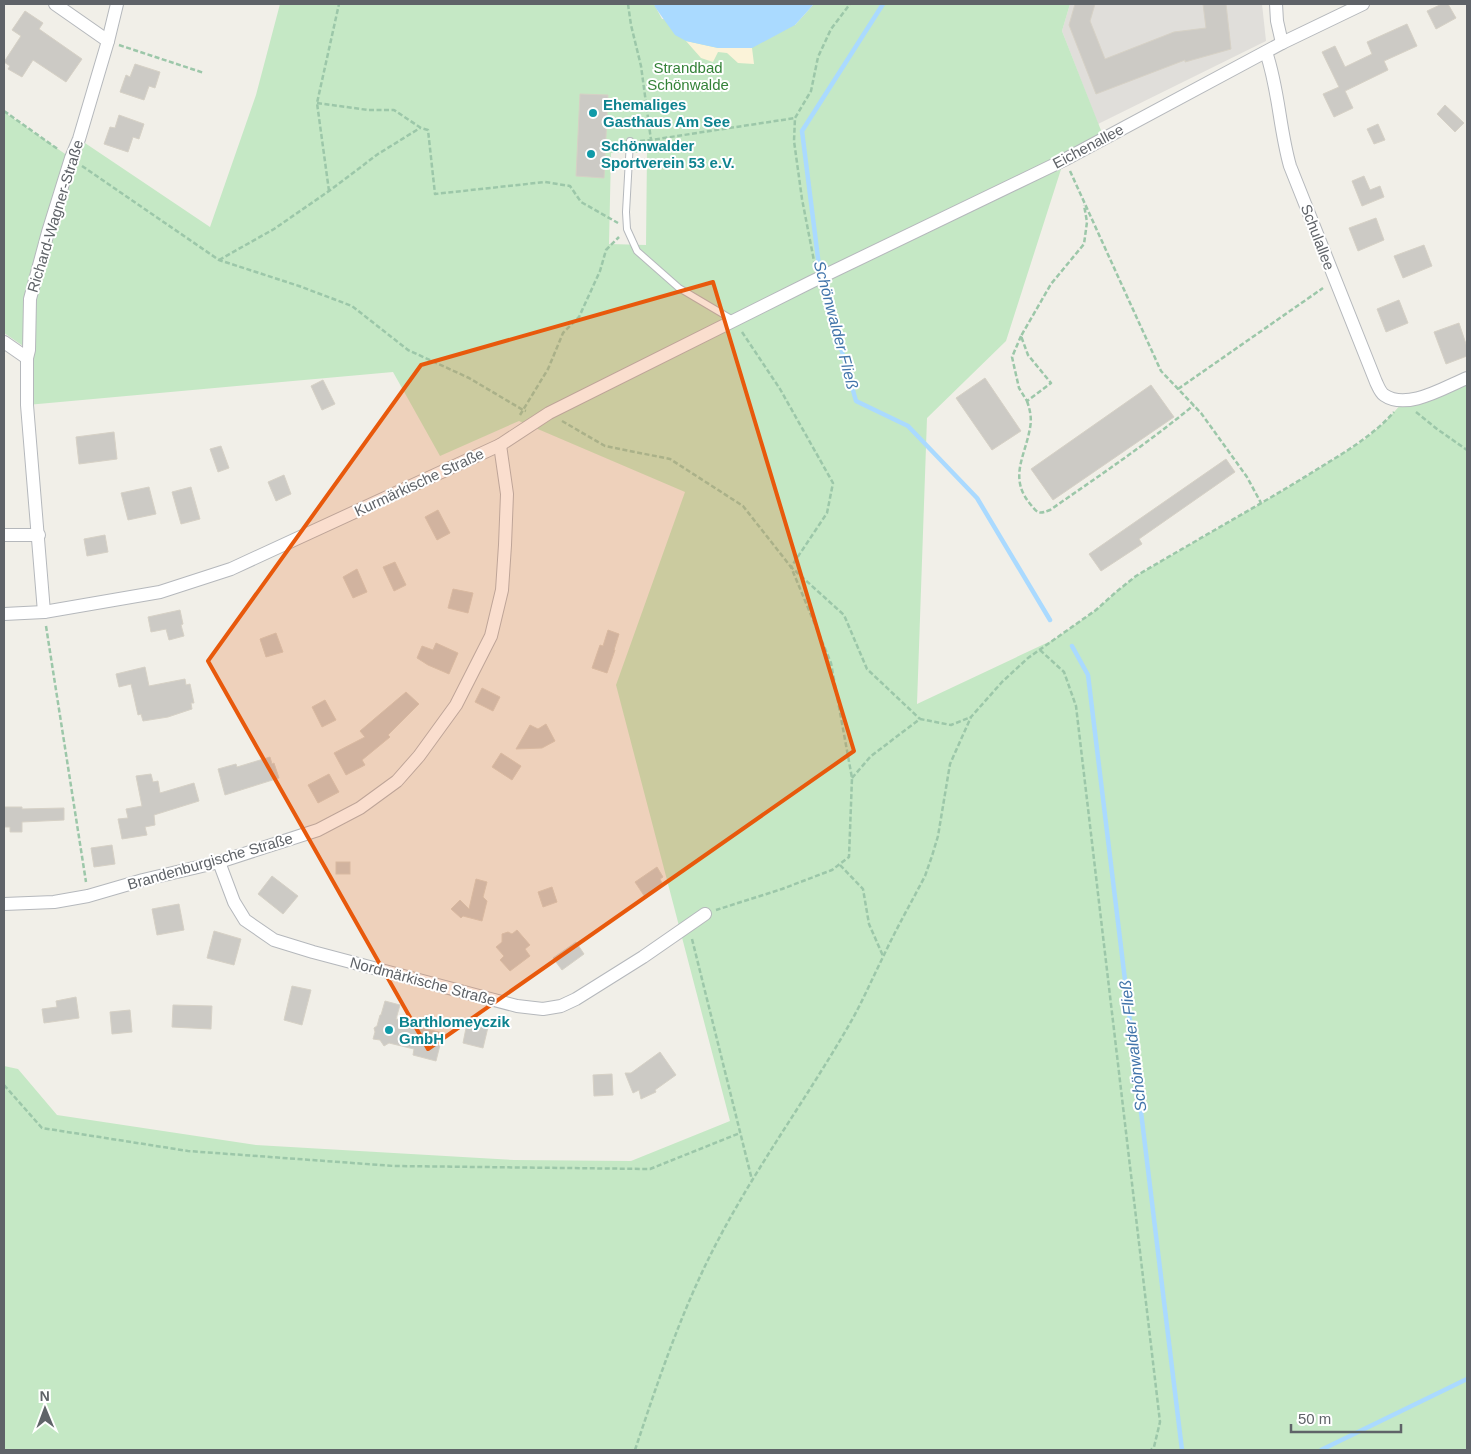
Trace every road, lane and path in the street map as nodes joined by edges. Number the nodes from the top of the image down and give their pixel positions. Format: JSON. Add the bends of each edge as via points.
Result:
{"nodes":[{"id":1,"x":55,"y":4,"type":"edge"},
{"id":2,"x":117,"y":4,"type":"edge"},
{"id":3,"x":338,"y":4,"type":"edge"},
{"id":4,"x":628,"y":4,"type":"edge"},
{"id":5,"x":850,"y":4,"type":"edge"},
{"id":6,"x":1276,"y":4,"type":"edge"},
{"id":7,"x":1362,"y":4,"type":"edge"},
{"id":8,"x":108,"y":42,"type":"junction"},
{"id":9,"x":1282,"y":43,"type":"junction"},
{"id":10,"x":1266,"y":52,"type":"junction"},
{"id":11,"x":204,"y":73,"type":"dead end"},
{"id":12,"x":317,"y":103,"type":"junction"},
{"id":13,"x":4,"y":111,"type":"edge"},
{"id":14,"x":795,"y":118,"type":"junction"},
{"id":15,"x":421,"y":128,"type":"junction"},
{"id":16,"x":630,"y":142,"type":"dead end"},
{"id":17,"x":71,"y":158,"type":"junction"},
{"id":18,"x":1064,"y":160,"type":"junction"},
{"id":19,"x":329,"y":191,"type":"junction"},
{"id":20,"x":1082,"y":198,"type":"junction"},
{"id":21,"x":627,"y":229,"type":"junction"},
{"id":22,"x":219,"y":260,"type":"junction"},
{"id":23,"x":817,"y":279,"type":"junction"},
{"id":24,"x":1335,"y":280,"type":"junction"},
{"id":25,"x":734,"y":321,"type":"junction"},
{"id":26,"x":1021,"y":336,"type":"junction"},
{"id":27,"x":4,"y":342,"type":"edge"},
{"id":28,"x":27,"y":358,"type":"junction"},
{"id":29,"x":1467,"y":378,"type":"edge"},
{"id":30,"x":1178,"y":389,"type":"junction"},
{"id":31,"x":1027,"y":401,"type":"junction"},
{"id":32,"x":1404,"y":401,"type":"junction"},
{"id":33,"x":1194,"y":405,"type":"junction"},
{"id":34,"x":549,"y":413,"type":"junction"},
{"id":35,"x":500,"y":445,"type":"junction"},
{"id":36,"x":1467,"y":450,"type":"edge"},
{"id":37,"x":1261,"y":503,"type":"junction"},
{"id":38,"x":39,"y":535,"type":"junction"},
{"id":39,"x":4,"y":536,"type":"edge"},
{"id":40,"x":791,"y":568,"type":"junction"},
{"id":41,"x":44,"y":612,"type":"junction"},
{"id":42,"x":4,"y":614,"type":"edge"},
{"id":43,"x":1040,"y":650,"type":"junction"},
{"id":44,"x":971,"y":717,"type":"junction"},
{"id":45,"x":920,"y":719,"type":"junction"},
{"id":46,"x":852,"y":778,"type":"junction"},
{"id":47,"x":219,"y":862,"type":"junction"},
{"id":48,"x":840,"y":865,"type":"junction"},
{"id":49,"x":88,"y":896,"type":"junction"},
{"id":50,"x":4,"y":904,"type":"edge"},
{"id":51,"x":705,"y":914,"type":"joint"},
{"id":52,"x":689,"y":925,"type":"junction"},
{"id":53,"x":883,"y":956,"type":"junction"},
{"id":54,"x":4,"y":1084,"type":"edge"},
{"id":55,"x":740,"y":1133,"type":"junction"},
{"id":56,"x":752,"y":1180,"type":"junction"},
{"id":57,"x":635,"y":1450,"type":"edge"},
{"id":58,"x":1151,"y":1450,"type":"edge"}],
"edges":[{"from":1,"to":8,"type":"street"},
{"from":2,"to":8,"type":"street","name":"Richard-Wagner-Straße"},
{"from":3,"to":12,"type":"path"},
{"from":4,"to":14,"type":"path","via":[[651,140]]},
{"from":5,"to":14,"type":"path","via":[[831,29],[818,57],[811,91]]},
{"from":6,"to":9,"type":"street"},
{"from":7,"to":9,"type":"street","name":"Eichenallee"},
{"from":8,"to":11,"type":"path"},
{"from":8,"to":17,"type":"street","name":"Richard-Wagner-Straße"},
{"from":9,"to":10,"type":"street","name":"Eichenallee"},
{"from":10,"to":18,"type":"street","name":"Eichenallee"},
{"from":10,"to":24,"type":"street","name":"Schulallee","via":[[1278,95],[1286,152]]},
{"from":12,"to":15,"type":"path","via":[[394,110]]},
{"from":12,"to":19,"type":"path"},
{"from":13,"to":17,"type":"path"},
{"from":14,"to":23,"type":"path","via":[[794,141]]},
{"from":15,"to":19,"type":"path","via":[[378,154]]},
{"from":15,"to":21,"type":"path","via":[[428,130],[435,194],[545,182],[570,186],[581,202]]},
{"from":16,"to":21,"type":"lane"},
{"from":17,"to":22,"type":"path"},
{"from":17,"to":28,"type":"street","name":"Richard-Wagner-Straße","via":[[30,299]]},
{"from":18,"to":20,"type":"path"},
{"from":18,"to":23,"type":"street","name":"Eichenallee"},
{"from":19,"to":22,"type":"path","via":[[274,229]]},
{"from":20,"to":26,"type":"path","via":[[1087,222],[1084,244],[1052,284]]},
{"from":20,"to":30,"type":"path","via":[[1161,371]]},
{"from":21,"to":22,"type":"path","via":[[606,250],[600,272],[579,317],[563,333],[548,369],[523,410],[469,378],[408,350],[352,306]]},
{"from":21,"to":25,"type":"lane","via":[[637,251],[679,288]]},
{"from":23,"to":25,"type":"street","name":"Kurmärkische Straße"},
{"from":24,"to":30,"type":"path"},
{"from":24,"to":32,"type":"street","name":"Schulallee","via":[[1382,394]]},
{"from":25,"to":34,"type":"street","name":"Kurmärkische Straße"},
{"from":25,"to":40,"type":"path","via":[[780,389],[833,483],[827,513]]},
{"from":26,"to":31,"type":"path","via":[[1012,357],[1019,388]]},
{"from":26,"to":31,"type":"path","via":[[1028,355],[1051,384]]},
{"from":27,"to":28,"type":"street"},
{"from":28,"to":38,"type":"street","name":"Richard-Wagner-Straße","via":[[27,405]]},
{"from":29,"to":32,"type":"street"},
{"from":30,"to":33,"type":"path"},
{"from":31,"to":33,"type":"path","via":[[1031,413],[1030,428],[1019,478],[1025,499],[1036,512],[1043,513]]},
{"from":32,"to":36,"type":"path"},
{"from":32,"to":37,"type":"path","via":[[1363,441]]},
{"from":33,"to":37,"type":"path","via":[[1247,477]]},
{"from":34,"to":35,"type":"street","name":"Kurmärkische Straße"},
{"from":34,"to":40,"type":"path","via":[[605,446],[670,459],[743,506]]},
{"from":35,"to":41,"type":"street","name":"Kurmärkische Straße","via":[[231,569],[160,592]]},
{"from":35,"to":47,"type":"street","name":"Brandenburgische Straße","via":[[507,494],[502,590],[491,636],[456,705],[397,781],[360,808],[318,830]]},
{"from":37,"to":43,"type":"path","via":[[1136,576],[1096,610]]},
{"from":38,"to":39,"type":"street"},
{"from":38,"to":41,"type":"street","name":"Richard-Wagner-Straße"},
{"from":40,"to":45,"type":"path","via":[[844,615],[867,669]]},
{"from":40,"to":46,"type":"path","via":[[831,663]]},
{"from":41,"to":42,"type":"street","name":"Kurmärkische Straße"},
{"from":41,"to":49,"type":"path"},
{"from":43,"to":44,"type":"path","via":[[1002,682]]},
{"from":43,"to":58,"type":"path","via":[[1064,672],[1076,706],[1160,1422]]},
{"from":44,"to":45,"type":"path","via":[[951,725]]},
{"from":44,"to":53,"type":"path","via":[[950,764],[943,812],[925,876]]},
{"from":45,"to":46,"type":"path","via":[[871,756]]},
{"from":46,"to":48,"type":"path","via":[[849,857]]},
{"from":47,"to":49,"type":"street","name":"Brandenburgische Straße"},
{"from":47,"to":52,"type":"street","name":"Nordmärkische Straße","via":[[234,902],[245,920],[274,940],[517,1006],[543,1009],[576,999]]},
{"from":48,"to":51,"type":"path","via":[[782,889]]},
{"from":48,"to":53,"type":"path","via":[[863,889],[869,924]]},
{"from":49,"to":50,"type":"street","name":"Brandenburgische Straße","via":[[54,902]]},
{"from":51,"to":52,"type":"street","name":"Nordmärkische Straße"},
{"from":52,"to":55,"type":"path"},
{"from":53,"to":56,"type":"path","via":[[854,1016]]},
{"from":54,"to":55,"type":"path","via":[[42,1128],[188,1151],[394,1166],[650,1169]]},
{"from":55,"to":56,"type":"path"},
{"from":56,"to":57,"type":"path","via":[[706,1263],[688,1304]]}]}
